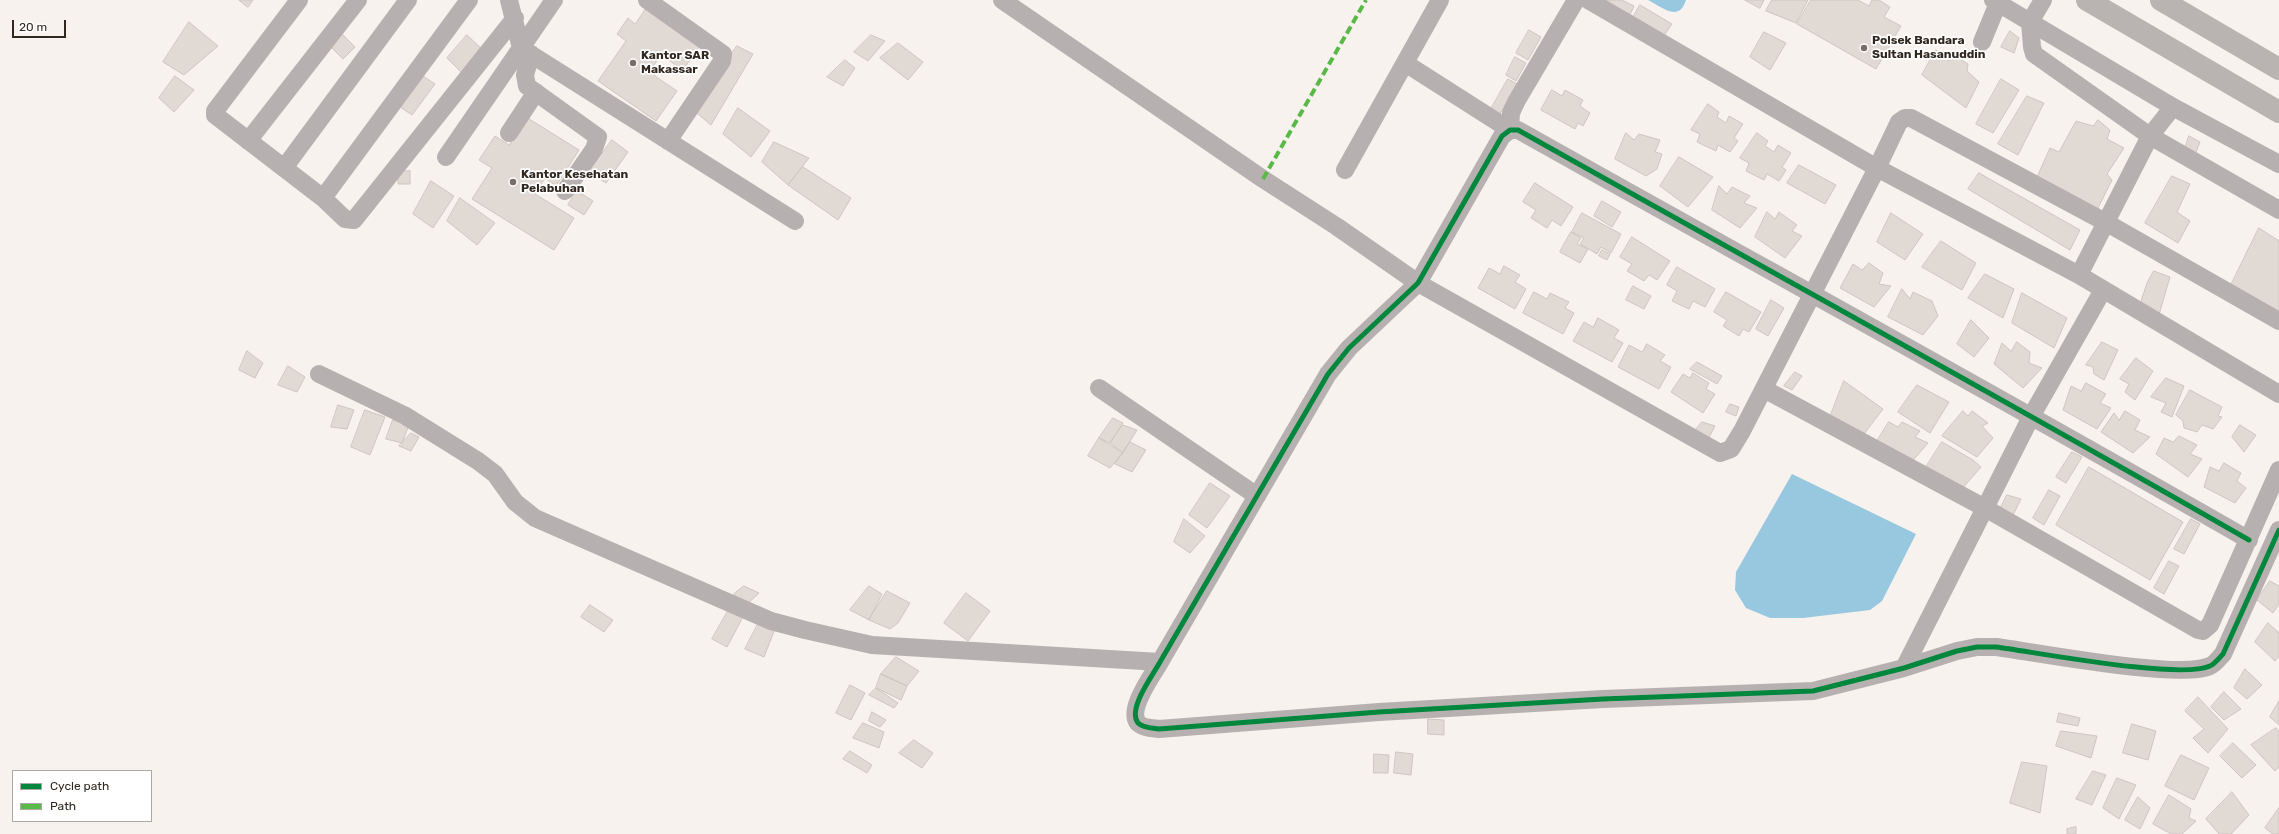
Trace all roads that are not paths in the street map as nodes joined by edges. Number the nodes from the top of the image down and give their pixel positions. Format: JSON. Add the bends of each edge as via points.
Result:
{"nodes":[{"id":1,"x":299,"y":0,"type":"edge"},
{"id":2,"x":358,"y":0,"type":"edge"},
{"id":3,"x":408,"y":0,"type":"edge"},
{"id":4,"x":470,"y":0,"type":"edge"},
{"id":5,"x":509,"y":0,"type":"edge"},
{"id":6,"x":554,"y":0,"type":"edge"},
{"id":7,"x":646,"y":0,"type":"edge"},
{"id":8,"x":1002,"y":0,"type":"edge"},
{"id":9,"x":1440,"y":0,"type":"edge"},
{"id":10,"x":1576,"y":0,"type":"edge"},
{"id":11,"x":1588,"y":0,"type":"edge"},
{"id":12,"x":2043,"y":0,"type":"edge"},
{"id":13,"x":2087,"y":0,"type":"edge"},
{"id":14,"x":2161,"y":0,"type":"edge"},
{"id":15,"x":1995,"y":1,"type":"edge"},
{"id":16,"x":515,"y":18,"type":"junction"},
{"id":17,"x":2030,"y":22,"type":"junction"},
{"id":18,"x":1982,"y":42,"type":"dead end"},
{"id":19,"x":526,"y":51,"type":"junction"},
{"id":20,"x":1405,"y":63,"type":"junction"},
{"id":21,"x":2279,"y":69,"type":"edge"},
{"id":22,"x":536,"y":92,"type":"junction"},
{"id":23,"x":2173,"y":107,"type":"junction"},
{"id":24,"x":2279,"y":112,"type":"edge"},
{"id":25,"x":1510,"y":130,"type":"junction"},
{"id":26,"x":510,"y":133,"type":"dead end"},
{"id":27,"x":2150,"y":136,"type":"junction"},
{"id":28,"x":248,"y":141,"type":"junction"},
{"id":29,"x":668,"y":141,"type":"junction"},
{"id":30,"x":446,"y":157,"type":"dead end"},
{"id":31,"x":2279,"y":164,"type":"edge"},
{"id":32,"x":284,"y":168,"type":"junction"},
{"id":33,"x":1877,"y":168,"type":"junction"},
{"id":34,"x":1345,"y":170,"type":"dead end"},
{"id":35,"x":565,"y":191,"type":"dead end"},
{"id":36,"x":323,"y":198,"type":"junction"},
{"id":37,"x":2279,"y":210,"type":"edge"},
{"id":38,"x":794,"y":221,"type":"dead end"},
{"id":39,"x":2106,"y":222,"type":"junction"},
{"id":40,"x":2079,"y":275,"type":"junction"},
{"id":41,"x":1418,"y":283,"type":"junction"},
{"id":42,"x":2103,"y":290,"type":"junction"},
{"id":43,"x":1812,"y":296,"type":"junction"},
{"id":44,"x":2279,"y":321,"type":"edge"},
{"id":45,"x":319,"y":374,"type":"dead end"},
{"id":46,"x":1099,"y":388,"type":"dead end"},
{"id":47,"x":1764,"y":390,"type":"junction"},
{"id":48,"x":2279,"y":394,"type":"edge"},
{"id":49,"x":2032,"y":415,"type":"junction"},
{"id":50,"x":2279,"y":470,"type":"edge"},
{"id":51,"x":1257,"y":496,"type":"junction"},
{"id":52,"x":1985,"y":508,"type":"junction"},
{"id":53,"x":2279,"y":530,"type":"edge"},
{"id":54,"x":2249,"y":540,"type":"junction"},
{"id":55,"x":1160,"y":662,"type":"junction"},
{"id":56,"x":1904,"y":668,"type":"junction"}],
"edges":[{"from":1,"to":28,"type":"street","via":[[216,110],[216,117]]},
{"from":2,"to":28,"type":"street"},
{"from":3,"to":32,"type":"street"},
{"from":4,"to":36,"type":"street"},
{"from":5,"to":16,"type":"street"},
{"from":6,"to":19,"type":"street"},
{"from":7,"to":29,"type":"street","via":[[723,54],[722,61]]},
{"from":8,"to":41,"type":"street"},
{"from":9,"to":20,"type":"street"},
{"from":10,"to":25,"type":"street","via":[[1516,102],[1511,112]]},
{"from":11,"to":33,"type":"street"},
{"from":12,"to":17,"type":"street"},
{"from":13,"to":24,"type":"main road"},
{"from":14,"to":21,"type":"main road"},
{"from":15,"to":17,"type":"street"},
{"from":15,"to":18,"type":"street"},
{"from":16,"to":19,"type":"street"},
{"from":16,"to":36,"type":"street","via":[[354,220],[345,219]]},
{"from":17,"to":23,"type":"street"},
{"from":17,"to":27,"type":"street","via":[[2034,54]]},
{"from":19,"to":22,"type":"street","via":[[524,79],[527,86]]},
{"from":19,"to":29,"type":"street"},
{"from":19,"to":30,"type":"street"},
{"from":20,"to":25,"type":"street"},
{"from":20,"to":34,"type":"street"},
{"from":22,"to":26,"type":"street"},
{"from":22,"to":35,"type":"street","via":[[598,137],[594,149]]},
{"from":23,"to":27,"type":"street"},
{"from":23,"to":31,"type":"street"},
{"from":25,"to":41,"type":"street","via":[[1502,136]]},
{"from":25,"to":43,"type":"street","via":[[1518,130]]},
{"from":27,"to":37,"type":"street"},
{"from":27,"to":39,"type":"street"},
{"from":28,"to":32,"type":"street"},
{"from":29,"to":38,"type":"street"},
{"from":32,"to":36,"type":"street"},
{"from":33,"to":39,"type":"street","via":[[1899,122],[1911,118]]},
{"from":33,"to":40,"type":"street"},
{"from":33,"to":43,"type":"street"},
{"from":39,"to":40,"type":"street"},
{"from":39,"to":44,"type":"street"},
{"from":40,"to":42,"type":"street"},
{"from":41,"to":47,"type":"street","via":[[1720,453],[1731,449]]},
{"from":41,"to":51,"type":"street","via":[[1349,348],[1328,374]]},
{"from":42,"to":48,"type":"street"},
{"from":42,"to":49,"type":"street"},
{"from":43,"to":47,"type":"street"},
{"from":43,"to":49,"type":"street"},
{"from":45,"to":55,"type":"street","via":[[404,415],[478,460],[495,474],[515,502],[535,518],[771,621],[872,645]]},
{"from":46,"to":51,"type":"street"},
{"from":47,"to":52,"type":"street"},
{"from":49,"to":52,"type":"street"},
{"from":49,"to":54,"type":"street"},
{"from":50,"to":54,"type":"street"},
{"from":51,"to":55,"type":"street"},
{"from":52,"to":54,"type":"street","via":[[2202,631],[2210,625]]},
{"from":52,"to":56,"type":"street"},
{"from":53,"to":56,"type":"street","via":[[2224,654],[2210,666],[2184,670],[2140,667],[1996,647],[1977,647],[1957,650]]},
{"from":55,"to":56,"type":"street","via":[[1136,705],[1135,715],[1138,723],[1159,730],[1425,709],[1813,691]]}]}
